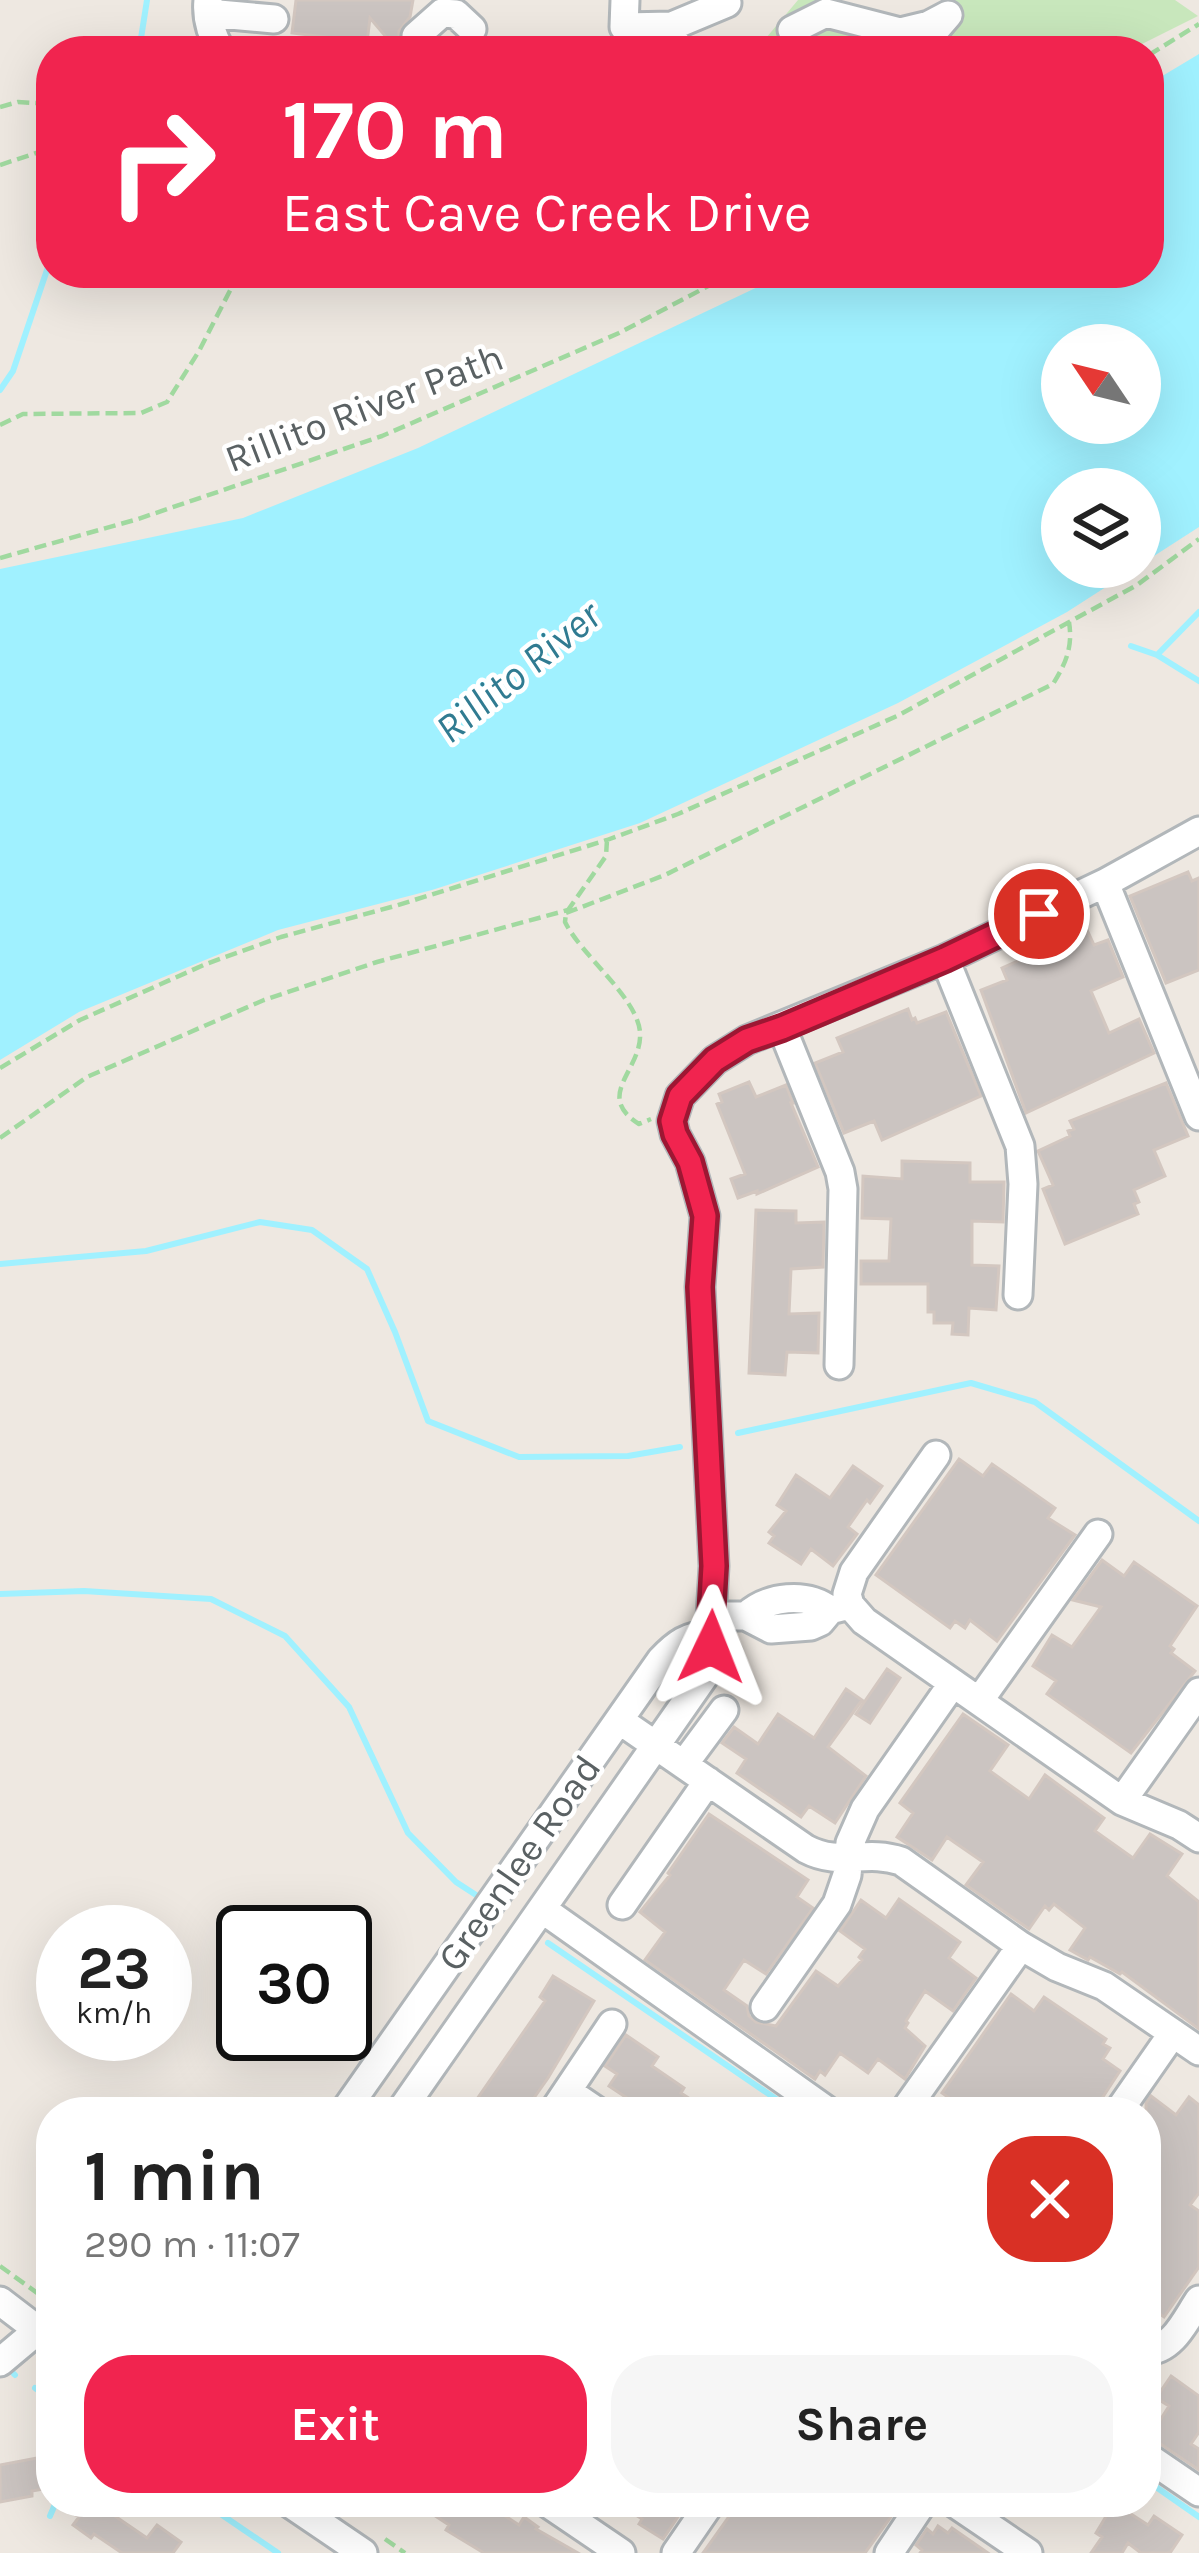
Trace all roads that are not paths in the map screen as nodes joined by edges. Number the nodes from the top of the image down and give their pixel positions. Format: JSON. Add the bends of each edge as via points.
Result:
{"nodes":[{"id":1,"x":625,"y":0,"type":"edge"},
{"id":2,"x":724,"y":0,"type":"edge"},
{"id":3,"x":208,"y":6,"type":"edge"},
{"id":4,"x":954,"y":8,"type":"edge"},
{"id":5,"x":274,"y":19,"type":"dead end"},
{"id":6,"x":870,"y":24,"type":"junction"},
{"id":7,"x":472,"y":29,"type":"dead end"},
{"id":8,"x":792,"y":30,"type":"dead end"},
{"id":9,"x":213,"y":36,"type":"edge"},
{"id":10,"x":417,"y":36,"type":"edge"},
{"id":11,"x":662,"y":36,"type":"edge"},
{"id":12,"x":678,"y":36,"type":"edge"},
{"id":13,"x":876,"y":36,"type":"edge"},
{"id":14,"x":930,"y":36,"type":"edge"},
{"id":15,"x":1199,"y":831,"type":"edge"},
{"id":16,"x":1105,"y":884,"type":"junction"},
{"id":17,"x":945,"y":959,"type":"junction"},
{"id":18,"x":782,"y":1028,"type":"junction"},
{"id":19,"x":1199,"y":1116,"type":"edge"},
{"id":20,"x":1018,"y":1295,"type":"dead end"},
{"id":21,"x":838,"y":1365,"type":"dead end"},
{"id":22,"x":936,"y":1455,"type":"dead end"},
{"id":23,"x":1097,"y":1534,"type":"dead end"},
{"id":24,"x":840,"y":1607,"type":"junction"},
{"id":25,"x":711,"y":1625,"type":"junction"},
{"id":26,"x":953,"y":1683,"type":"junction"},
{"id":27,"x":1199,"y":1692,"type":"edge"},
{"id":28,"x":979,"y":1701,"type":"junction"},
{"id":29,"x":724,"y":1710,"type":"dead end"},
{"id":30,"x":619,"y":1720,"type":"junction"},
{"id":31,"x":658,"y":1746,"type":"junction"},
{"id":32,"x":684,"y":1764,"type":"junction"},
{"id":33,"x":709,"y":1781,"type":"junction"},
{"id":34,"x":1122,"y":1802,"type":"junction"},
{"id":35,"x":1199,"y":1838,"type":"edge"},
{"id":36,"x":848,"y":1858,"type":"junction"},
{"id":37,"x":622,"y":1905,"type":"dead end"},
{"id":38,"x":542,"y":1909,"type":"junction"},
{"id":39,"x":1021,"y":1946,"type":"junction"},
{"id":40,"x":765,"y":2007,"type":"dead end"},
{"id":41,"x":612,"y":2024,"type":"dead end"},
{"id":42,"x":1173,"y":2033,"type":"junction"},
{"id":43,"x":1199,"y":2051,"type":"edge"},
{"id":44,"x":355,"y":2097,"type":"edge"},
{"id":45,"x":410,"y":2097,"type":"edge"},
{"id":46,"x":563,"y":2097,"type":"edge"},
{"id":47,"x":808,"y":2097,"type":"edge"},
{"id":48,"x":914,"y":2097,"type":"edge"},
{"id":49,"x":1128,"y":2097,"type":"edge"},
{"id":50,"x":0,"y":2300,"type":"edge"},
{"id":51,"x":1199,"y":2300,"type":"edge"},
{"id":52,"x":36,"y":2329,"type":"edge"},
{"id":53,"x":36,"y":2341,"type":"edge"},
{"id":54,"x":1161,"y":2349,"type":"edge"},
{"id":55,"x":0,"y":2362,"type":"edge"},
{"id":56,"x":1161,"y":2466,"type":"edge"},
{"id":57,"x":1199,"y":2492,"type":"edge"},
{"id":58,"x":310,"y":2517,"type":"edge"},
{"id":59,"x":568,"y":2517,"type":"edge"},
{"id":60,"x":701,"y":2517,"type":"edge"},
{"id":61,"x":913,"y":2517,"type":"edge"},
{"id":62,"x":974,"y":2517,"type":"edge"},
{"id":63,"x":1024,"y":2552,"type":"edge"},
{"id":64,"x":363,"y":2553,"type":"edge"},
{"id":65,"x":621,"y":2553,"type":"edge"},
{"id":66,"x":676,"y":2553,"type":"edge"},
{"id":67,"x":889,"y":2553,"type":"edge"}],
"edges":[{"from":1,"to":11,"type":"street","via":[[624,27]]},
{"from":2,"to":12,"type":"street"},
{"from":3,"to":5,"type":"street"},
{"from":3,"to":9,"type":"street"},
{"from":4,"to":6,"type":"street","via":[[900,32]]},
{"from":4,"to":14,"type":"street"},
{"from":6,"to":8,"type":"street","via":[[826,13]]},
{"from":6,"to":13,"type":"street"},
{"from":7,"to":10,"type":"street","via":[[442,13]]},
{"from":15,"to":16,"type":"street"},
{"from":16,"to":17,"type":"street"},
{"from":16,"to":19,"type":"street"},
{"from":17,"to":18,"type":"street"},
{"from":17,"to":20,"type":"street","via":[[1020,1146]]},
{"from":18,"to":21,"type":"street","via":[[843,1189]]},
{"from":18,"to":25,"type":"street","name":"Greenlee Road","via":[[715,1060],[680,1096],[672,1121],[705,1216],[700,1287]]},
{"from":22,"to":24,"type":"street","via":[[854,1572]]},
{"from":23,"to":28,"type":"street"},
{"from":24,"to":25,"type":"street","via":[[812,1626],[771,1629],[746,1616]]},
{"from":24,"to":26,"type":"street"},
{"from":25,"to":30,"type":"street","name":"Greenlee Road","via":[[671,1648]]},
{"from":25,"to":31,"type":"street","name":"Greenlee Road","via":[[707,1672]]},
{"from":26,"to":28,"type":"street"},
{"from":26,"to":36,"type":"street","via":[[865,1809]]},
{"from":27,"to":34,"type":"street"},
{"from":28,"to":34,"type":"street"},
{"from":29,"to":32,"type":"street"},
{"from":30,"to":31,"type":"street"},
{"from":30,"to":44,"type":"street","name":"Greenlee Road"},
{"from":31,"to":32,"type":"street"},
{"from":31,"to":38,"type":"street","name":"Greenlee Road"},
{"from":32,"to":33,"type":"street"},
{"from":33,"to":36,"type":"street","via":[[806,1850]]},
{"from":33,"to":37,"type":"street"},
{"from":34,"to":35,"type":"street"},
{"from":36,"to":39,"type":"street","via":[[901,1861]]},
{"from":36,"to":40,"type":"street","via":[[837,1904]]},
{"from":38,"to":45,"type":"street","name":"Greenlee Road"},
{"from":38,"to":47,"type":"street"},
{"from":39,"to":42,"type":"street","via":[[1104,1986]]},
{"from":39,"to":48,"type":"street"},
{"from":41,"to":46,"type":"street"},
{"from":42,"to":43,"type":"street"},
{"from":42,"to":49,"type":"street"},
{"from":50,"to":52,"type":"street"},
{"from":51,"to":54,"type":"street"},
{"from":53,"to":55,"type":"street"},
{"from":56,"to":57,"type":"street"},
{"from":58,"to":64,"type":"street"},
{"from":59,"to":65,"type":"street"},
{"from":60,"to":66,"type":"street"},
{"from":61,"to":67,"type":"street"},
{"from":62,"to":63,"type":"street"}]}
